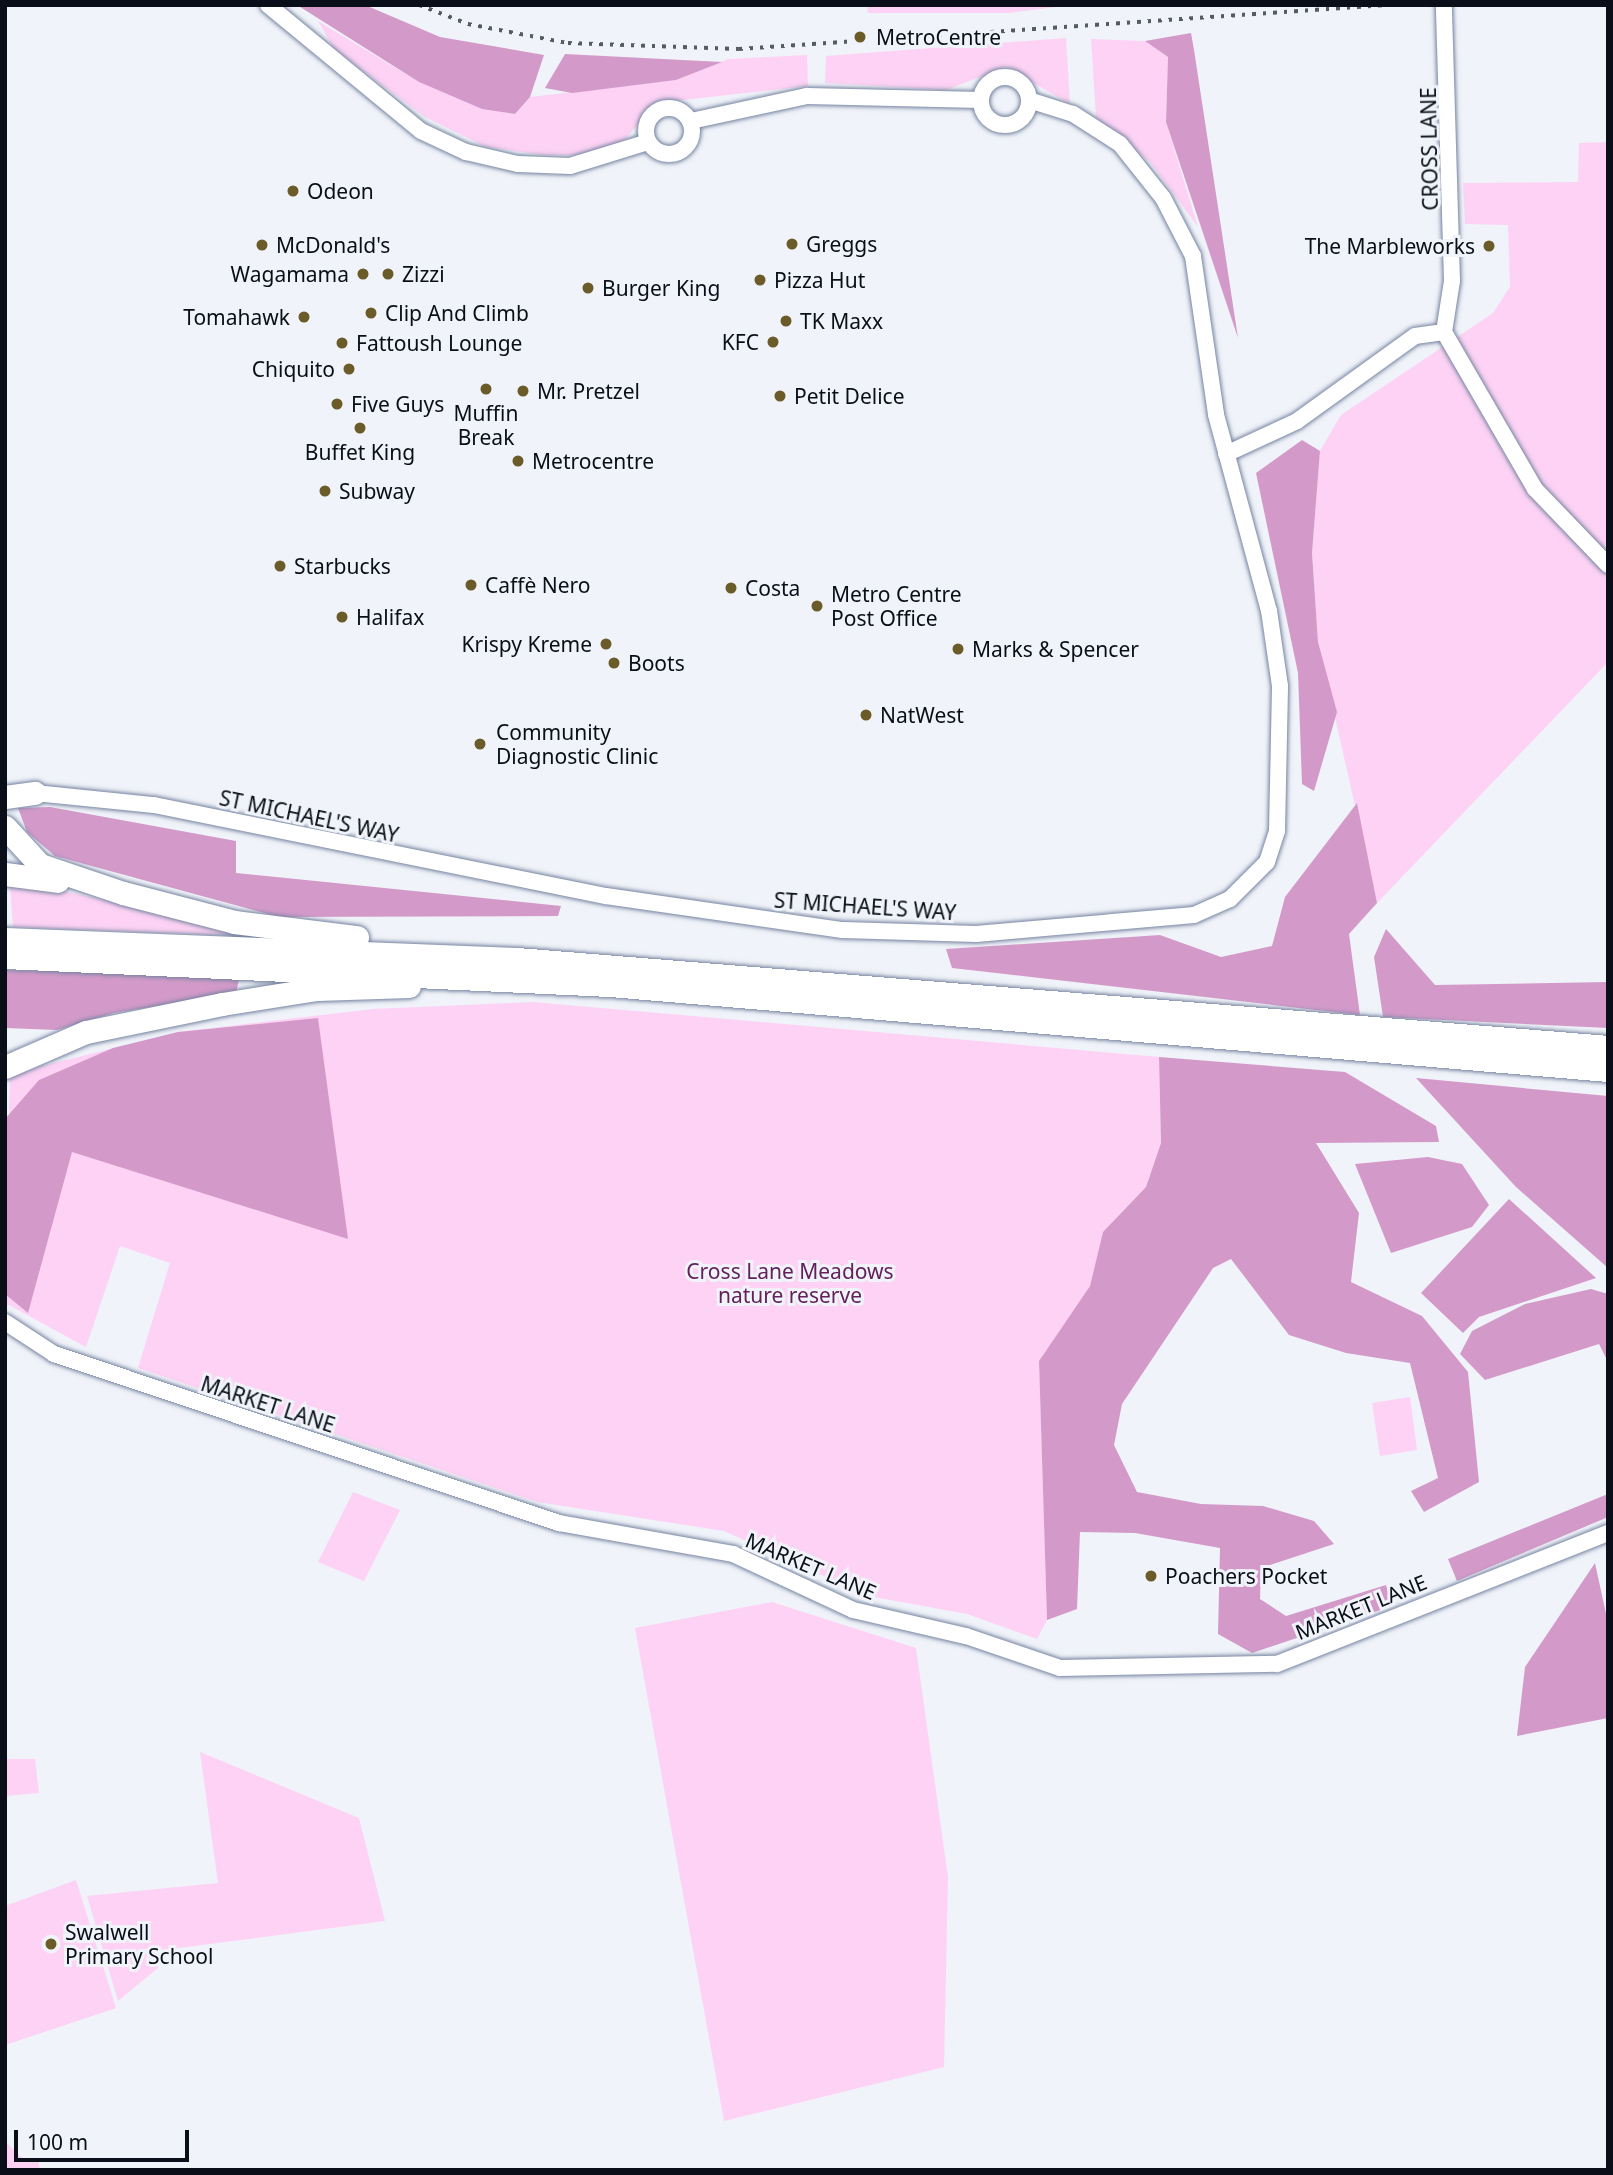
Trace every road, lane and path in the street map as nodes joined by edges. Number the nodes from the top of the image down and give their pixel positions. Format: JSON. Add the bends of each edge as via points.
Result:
{"nodes":[{"id":1,"x":268,"y":5,"type":"edge"},
{"id":2,"x":1444,"y":5,"type":"edge"},
{"id":3,"x":981,"y":100,"type":"junction"},
{"id":4,"x":1029,"y":100,"type":"junction"},
{"id":5,"x":691,"y":121,"type":"junction"},
{"id":6,"x":648,"y":142,"type":"junction"},
{"id":7,"x":1444,"y":332,"type":"junction"},
{"id":8,"x":1226,"y":454,"type":"junction"},
{"id":9,"x":1608,"y":565,"type":"edge"},
{"id":10,"x":5,"y":790,"type":"edge"},
{"id":11,"x":34,"y":793,"type":"junction"},
{"id":12,"x":5,"y":797,"type":"edge"},
{"id":13,"x":8,"y":832,"type":"edge"},
{"id":14,"x":5,"y":874,"type":"edge"},
{"id":15,"x":123,"y":893,"type":"junction"},
{"id":16,"x":5,"y":939,"type":"edge"},
{"id":17,"x":5,"y":957,"type":"edge"},
{"id":18,"x":622,"y":967,"type":"junction"},
{"id":19,"x":678,"y":993,"type":"junction"},
{"id":20,"x":1608,"y":1047,"type":"edge"},
{"id":21,"x":36,"y":1050,"type":"junction"},
{"id":22,"x":5,"y":1051,"type":"edge"},
{"id":23,"x":5,"y":1067,"type":"edge"},
{"id":24,"x":1608,"y":1070,"type":"edge"},
{"id":25,"x":5,"y":1322,"type":"edge"},
{"id":26,"x":1608,"y":1533,"type":"edge"}],
"edges":[{"from":1,"to":6,"type":"street","via":[[421,131],[466,152],[518,164],[570,166]]},
{"from":2,"to":7,"type":"street","name":"CROSS LANE","via":[[1452,281]]},
{"from":3,"to":4,"type":"street","via":[[991,81],[1008,78],[1020,83]]},
{"from":3,"to":4,"type":"street","via":[[989,119],[1004,125],[1021,119]]},
{"from":3,"to":5,"type":"street","via":[[807,96]]},
{"from":4,"to":8,"type":"street","name":"ST MICHAEL'S WAY","via":[[1073,114],[1120,144],[1163,198],[1193,256]]},
{"from":5,"to":6,"type":"street","via":[[692,135],[681,151],[662,153]]},
{"from":5,"to":6,"type":"street","via":[[679,110],[662,109],[647,123]]},
{"from":7,"to":8,"type":"street","via":[[1415,336],[1289,425]]},
{"from":7,"to":9,"type":"street","via":[[1535,489]]},
{"from":8,"to":11,"type":"street","name":"ST MICHAEL'S WAY","via":[[1269,611],[1281,759],[1277,831],[1267,862],[1251,883],[1206,912],[976,934],[843,930],[606,896],[154,805]]},
{"from":10,"to":11,"type":"street","name":"ST MICHAEL'S WAY"},
{"from":11,"to":12,"type":"highway"},
{"from":13,"to":15,"type":"highway","via":[[40,865]]},
{"from":14,"to":15,"type":"highway"},
{"from":15,"to":18,"type":"highway","via":[[279,929]]},
{"from":16,"to":18,"type":"highway"},
{"from":17,"to":19,"type":"highway","via":[[316,967]]},
{"from":18,"to":20,"type":"highway"},
{"from":19,"to":21,"type":"highway","via":[[317,989],[86,1032]]},
{"from":19,"to":24,"type":"highway"},
{"from":21,"to":22,"type":"highway"},
{"from":21,"to":23,"type":"highway"},
{"from":25,"to":26,"type":"street","name":"MARKET LANE","via":[[54,1354],[559,1524],[733,1554],[853,1610],[966,1636],[1060,1668],[1277,1664]]}]}
